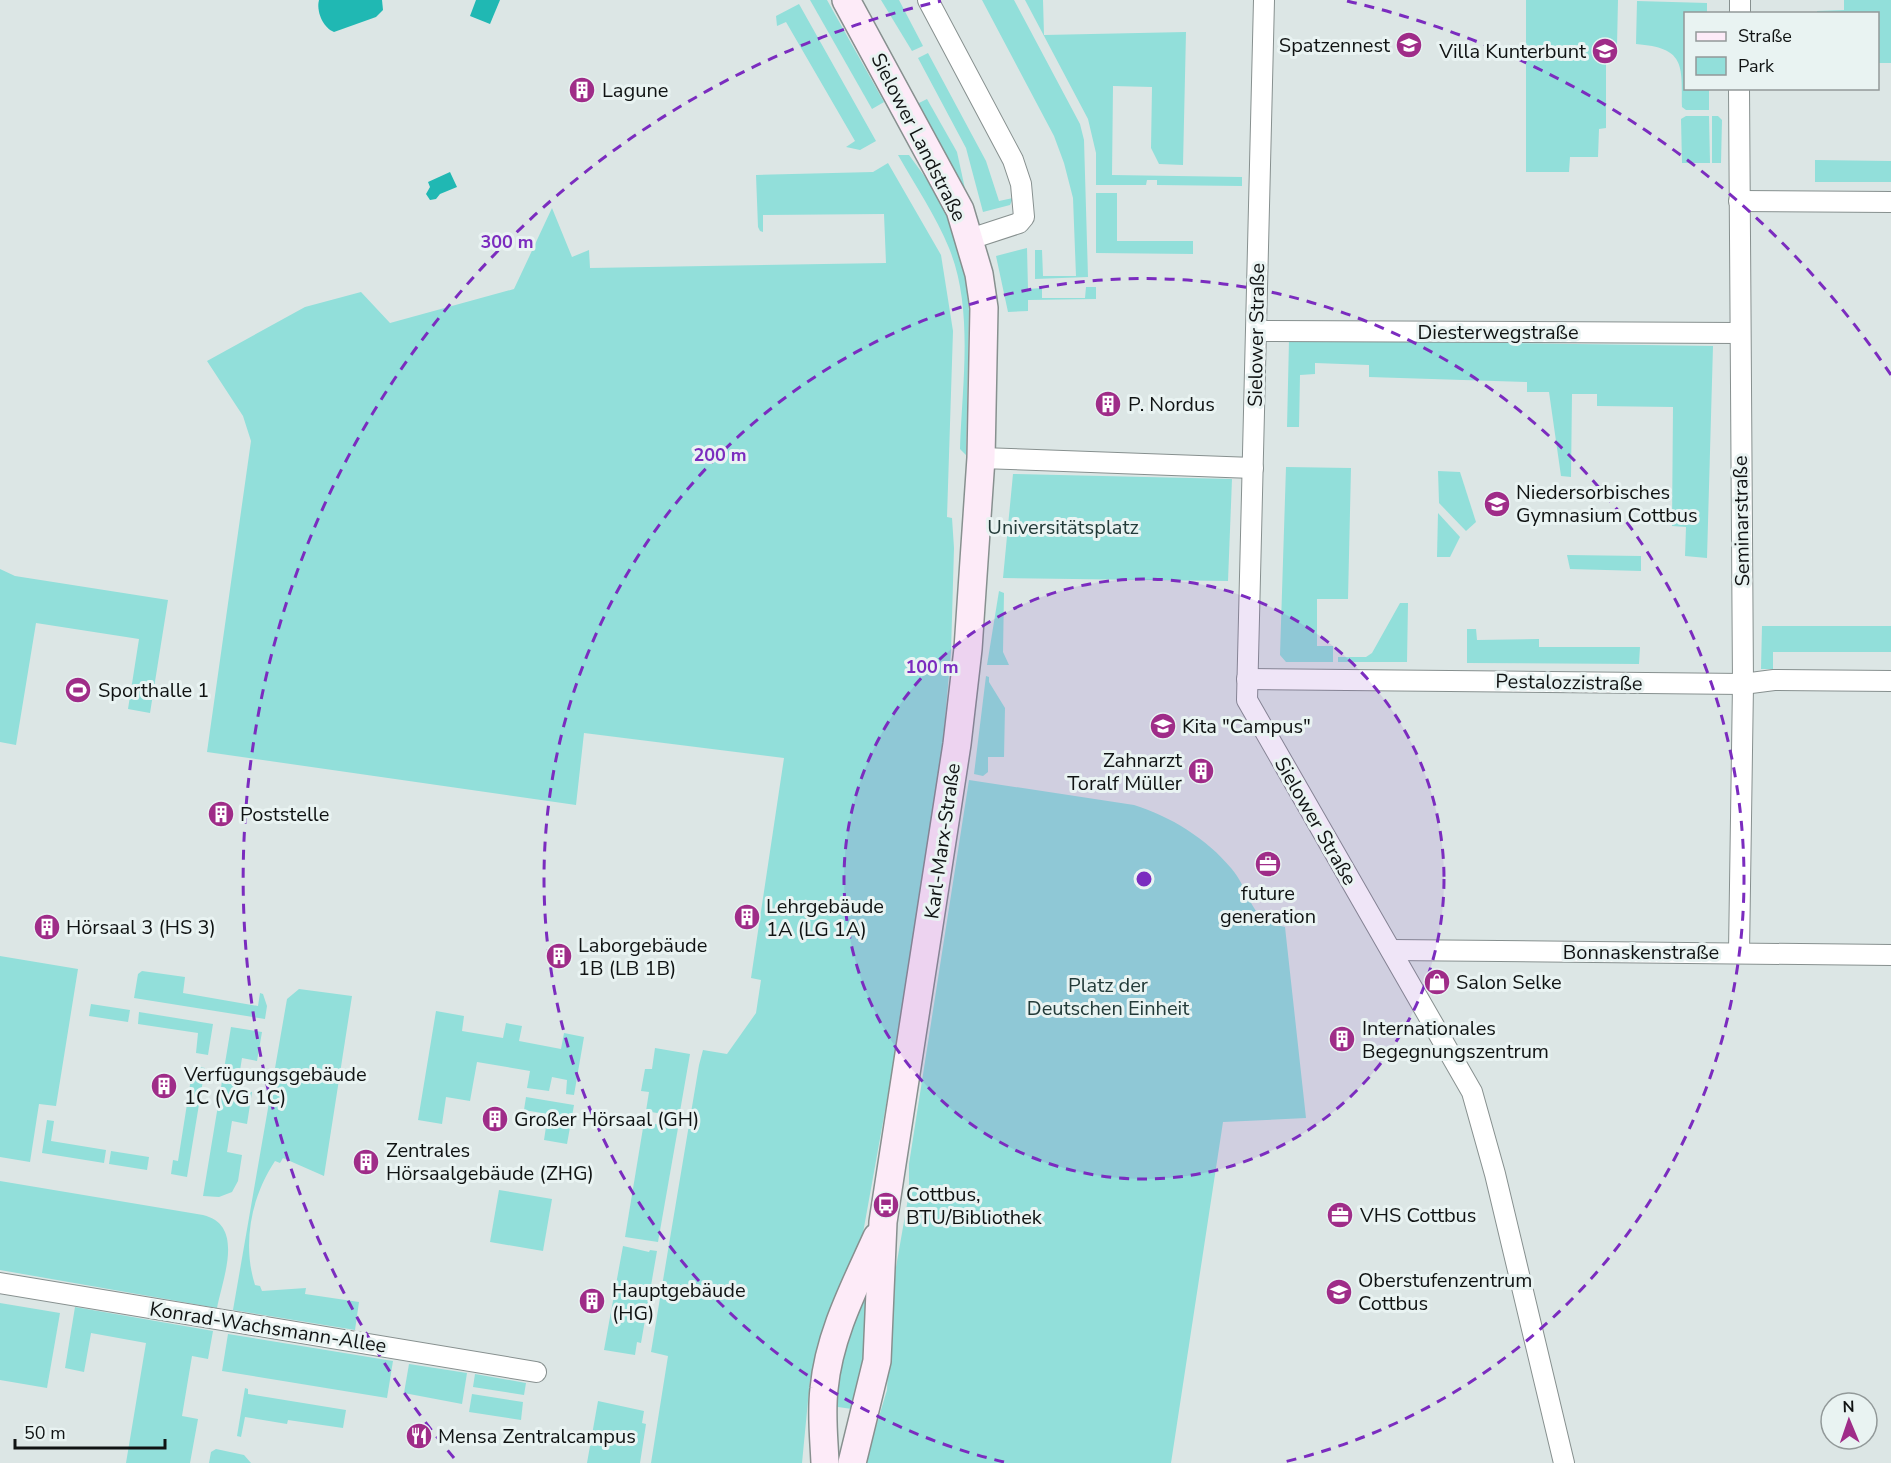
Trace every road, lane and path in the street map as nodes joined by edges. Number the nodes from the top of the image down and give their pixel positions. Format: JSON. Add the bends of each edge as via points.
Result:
{"nodes":[{"id":1,"x":846,"y":0,"type":"edge"},
{"id":2,"x":928,"y":0,"type":"edge"},
{"id":3,"x":1264,"y":0,"type":"edge"},
{"id":4,"x":1739,"y":90,"type":"edge"},
{"id":5,"x":1739,"y":201,"type":"junction"},
{"id":6,"x":1891,"y":202,"type":"edge"},
{"id":7,"x":970,"y":239,"type":"junction"},
{"id":8,"x":1257,"y":331,"type":"junction"},
{"id":9,"x":1739,"y":333,"type":"junction"},
{"id":10,"x":981,"y":458,"type":"junction"},
{"id":11,"x":1253,"y":468,"type":"junction"},
{"id":12,"x":1247,"y":679,"type":"junction"},
{"id":13,"x":1891,"y":681,"type":"edge"},
{"id":14,"x":1743,"y":684,"type":"junction"},
{"id":15,"x":1391,"y":950,"type":"junction"},
{"id":16,"x":1739,"y":953,"type":"junction"},
{"id":17,"x":1891,"y":955,"type":"edge"},
{"id":18,"x":883,"y":1222,"type":"junction"},
{"id":19,"x":0,"y":1282,"type":"edge"},
{"id":20,"x":536,"y":1372,"type":"dead end"},
{"id":21,"x":825,"y":1463,"type":"edge"},
{"id":22,"x":852,"y":1463,"type":"edge"},
{"id":23,"x":1564,"y":1463,"type":"edge"}],
"edges":[{"from":1,"to":7,"type":"street","name":"Sielower Landstraße","via":[[960,210]]},
{"from":2,"to":7,"type":"street","via":[[1013,160],[1021,184],[1024,217],[1019,223]]},
{"from":3,"to":8,"type":"street","name":"Sielower Straße"},
{"from":4,"to":5,"type":"street","name":"Seminarstraße"},
{"from":5,"to":6,"type":"street"},
{"from":5,"to":9,"type":"street","name":"Seminarstraße"},
{"from":7,"to":10,"type":"street","name":"Sielower Landstraße","via":[[984,308]]},
{"from":8,"to":9,"type":"street","name":"Diesterwegstraße"},
{"from":8,"to":11,"type":"street","name":"Sielower Straße"},
{"from":9,"to":14,"type":"street","name":"Seminarstraße"},
{"from":10,"to":11,"type":"street"},
{"from":10,"to":18,"type":"street","name":"Karl-Marx-Straße","via":[[968,649],[957,744]]},
{"from":11,"to":12,"type":"street","name":"Sielower Straße"},
{"from":12,"to":14,"type":"street","name":"Pestalozzistraße"},
{"from":12,"to":15,"type":"street","name":"Sielower Straße","via":[[1247,700]]},
{"from":13,"to":14,"type":"street","name":"Pestalozzistraße","via":[[1774,680]]},
{"from":14,"to":16,"type":"street","name":"Seminarstraße"},
{"from":15,"to":16,"type":"street","name":"Bonnaskenstraße"},
{"from":15,"to":23,"type":"street","name":"Sielower Straße","via":[[1477,1104]]},
{"from":16,"to":17,"type":"street","name":"Bonnaskenstraße"},
{"from":18,"to":21,"type":"street","name":"Karl-Marx-Straße","via":[[844,1310],[831,1350],[824,1388]]},
{"from":18,"to":22,"type":"street","name":"Karl-Marx-Straße","via":[[877,1361]]},
{"from":19,"to":20,"type":"street","name":"Konrad-Wachsmann-Allee"}]}
